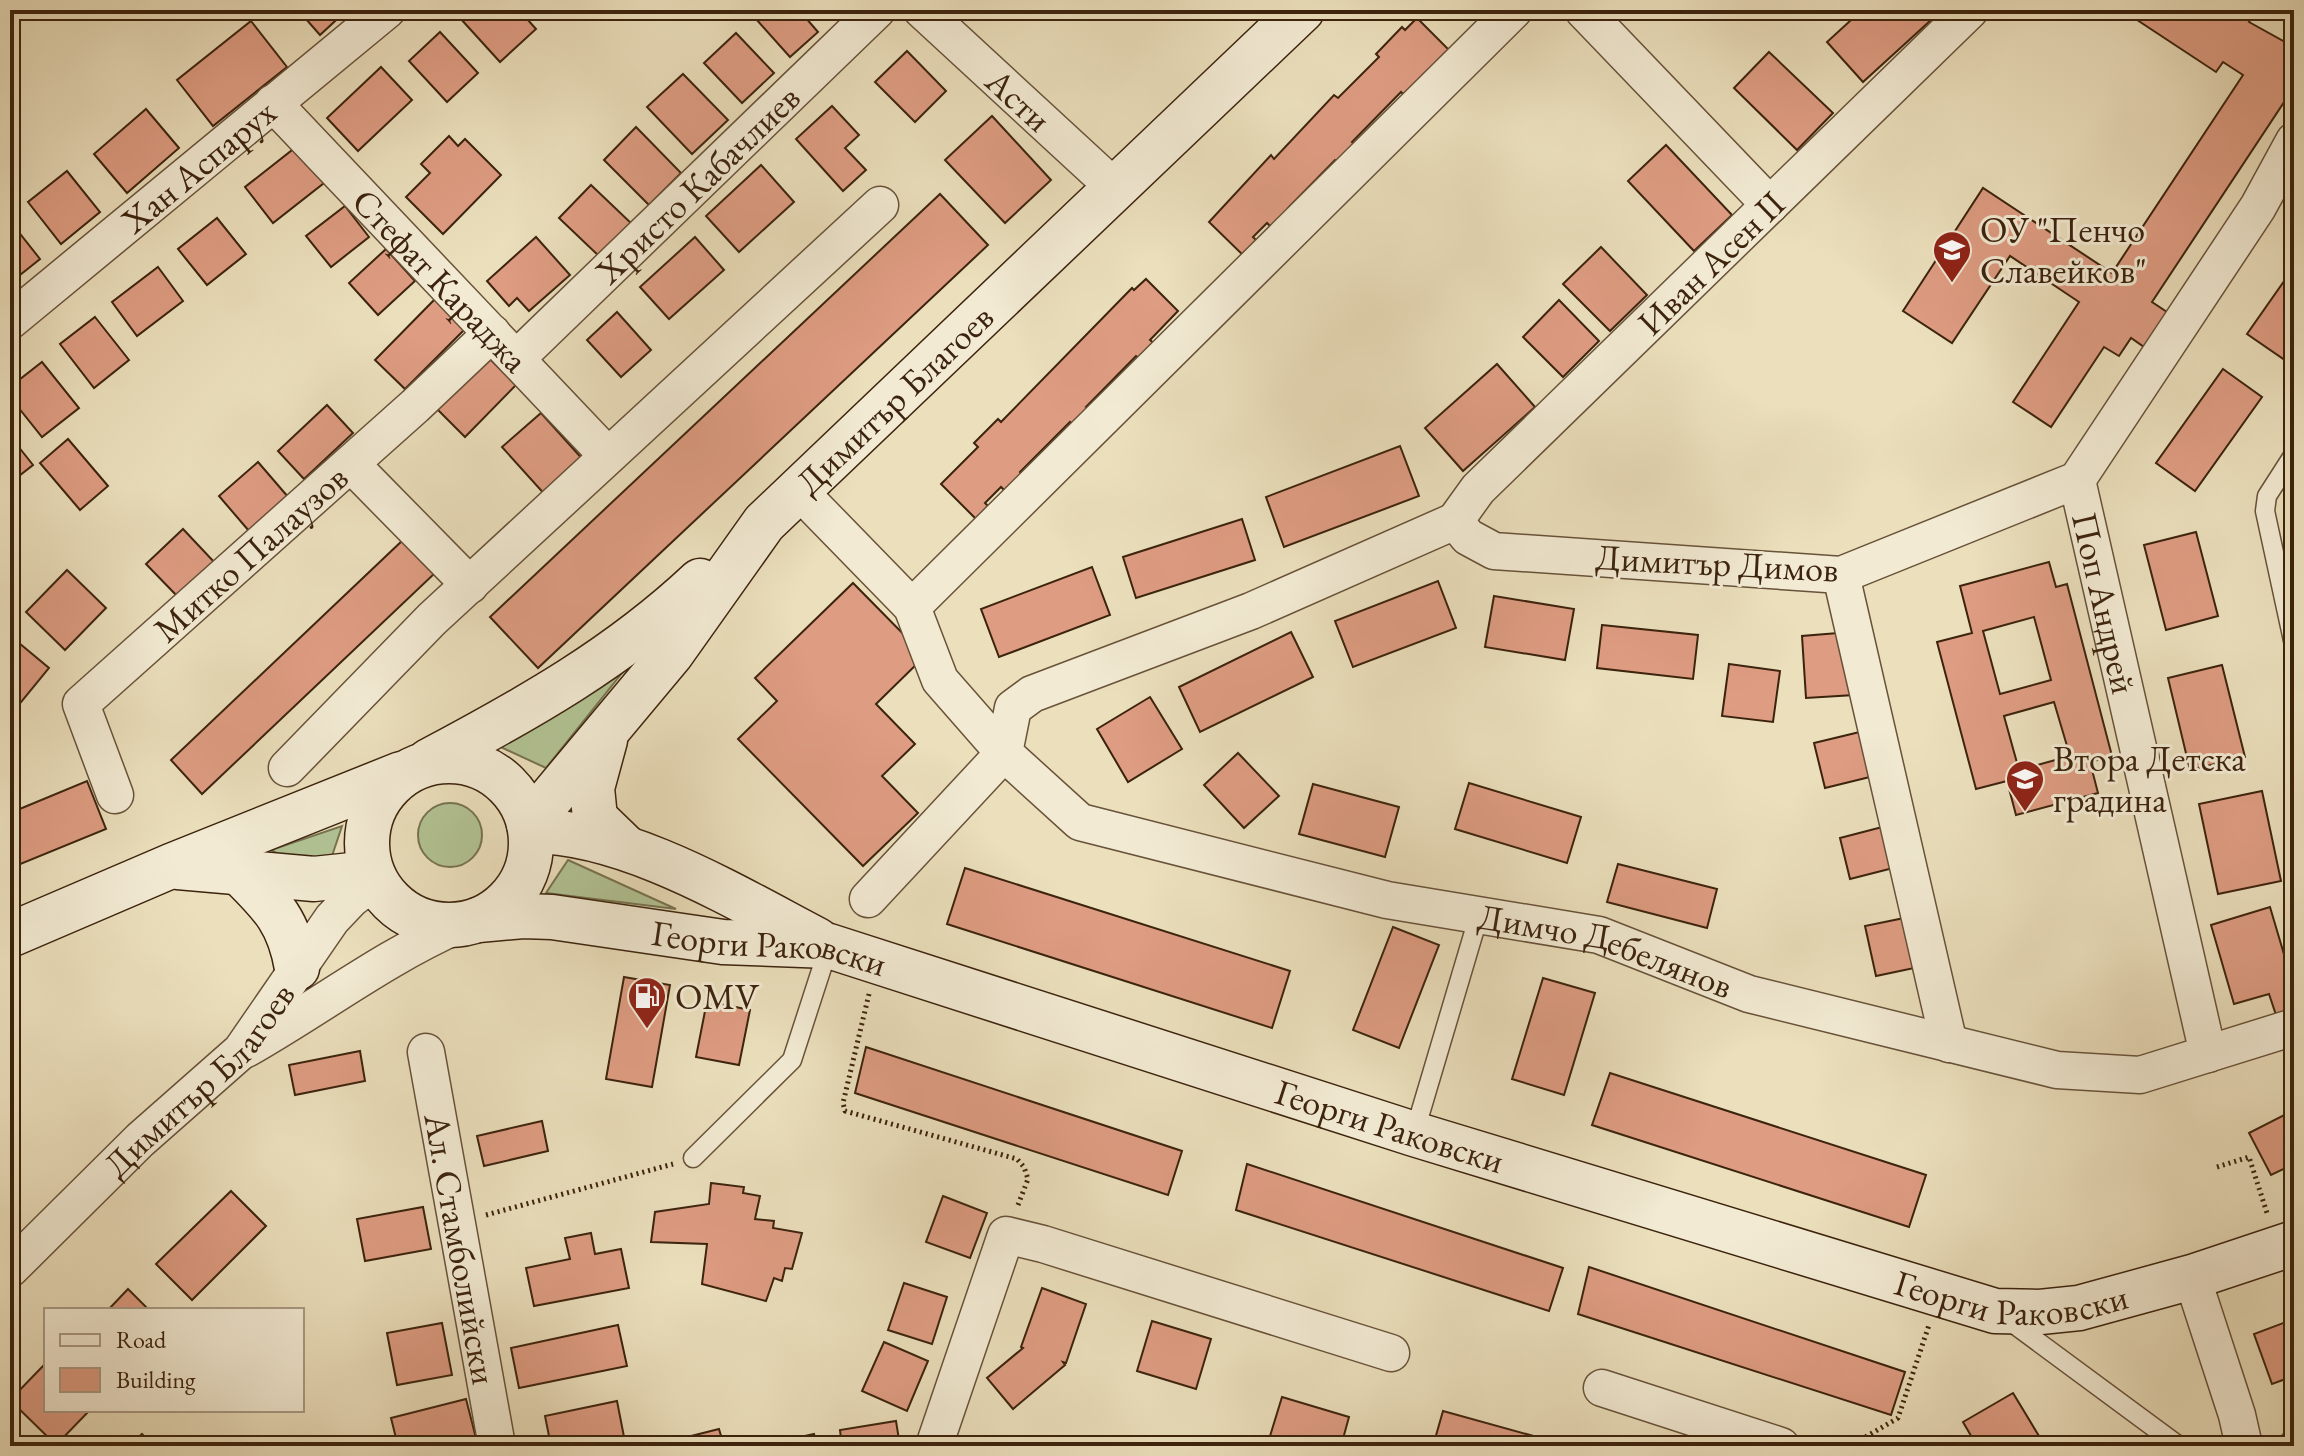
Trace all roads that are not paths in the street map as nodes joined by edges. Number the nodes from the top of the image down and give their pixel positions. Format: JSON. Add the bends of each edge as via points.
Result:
{"nodes":[{"id":1,"x":387,"y":10,"type":"edge"},
{"id":2,"x":877,"y":10,"type":"edge"},
{"id":3,"x":922,"y":10,"type":"edge"},
{"id":4,"x":1302,"y":10,"type":"edge"},
{"id":5,"x":1514,"y":10,"type":"edge"},
{"id":6,"x":1583,"y":10,"type":"edge"},
{"id":7,"x":1970,"y":10,"type":"edge"},
{"id":8,"x":273,"y":103,"type":"junction"},
{"id":9,"x":2294,"y":141,"type":"edge"},
{"id":10,"x":1115,"y":188,"type":"junction"},
{"id":11,"x":880,"y":205,"type":"dead end"},
{"id":12,"x":1770,"y":205,"type":"junction"},
{"id":13,"x":10,"y":321,"type":"edge"},
{"id":14,"x":504,"y":346,"type":"junction"},
{"id":15,"x":2294,"y":454,"type":"edge"},
{"id":16,"x":608,"y":456,"type":"junction"},
{"id":17,"x":351,"y":464,"type":"junction"},
{"id":18,"x":2077,"y":480,"type":"junction"},
{"id":19,"x":798,"y":490,"type":"junction"},
{"id":20,"x":1455,"y":521,"type":"junction"},
{"id":21,"x":764,"y":523,"type":"junction"},
{"id":22,"x":1841,"y":575,"type":"junction"},
{"id":23,"x":470,"y":585,"type":"junction"},
{"id":24,"x":912,"y":607,"type":"junction"},
{"id":25,"x":2294,"y":645,"type":"edge"},
{"id":26,"x":607,"y":733,"type":"junction"},
{"id":27,"x":1004,"y":753,"type":"junction"},
{"id":28,"x":287,"y":768,"type":"dead end"},
{"id":29,"x":415,"y":768,"type":"junction"},
{"id":30,"x":115,"y":795,"type":"dead end"},
{"id":31,"x":530,"y":827,"type":"junction"},
{"id":32,"x":625,"y":847,"type":"junction"},
{"id":33,"x":171,"y":866,"type":"junction"},
{"id":34,"x":240,"y":873,"type":"junction"},
{"id":35,"x":373,"y":877,"type":"junction"},
{"id":36,"x":868,"y":899,"type":"dead end"},
{"id":37,"x":1479,"y":915,"type":"junction"},
{"id":38,"x":468,"y":923,"type":"junction"},
{"id":39,"x":10,"y":935,"type":"edge"},
{"id":40,"x":829,"y":946,"type":"junction"},
{"id":41,"x":297,"y":968,"type":"junction"},
{"id":42,"x":2294,"y":1027,"type":"edge"},
{"id":43,"x":1949,"y":1044,"type":"junction"},
{"id":44,"x":241,"y":1051,"type":"junction"},
{"id":45,"x":426,"y":1052,"type":"dead end"},
{"id":46,"x":2208,"y":1054,"type":"junction"},
{"id":47,"x":1414,"y":1134,"type":"junction"},
{"id":48,"x":693,"y":1158,"type":"road end"},
{"id":49,"x":2277,"y":1249,"type":"edge"},
{"id":50,"x":10,"y":1269,"type":"edge"},
{"id":51,"x":2192,"y":1277,"type":"junction"},
{"id":52,"x":1995,"y":1311,"type":"junction"},
{"id":53,"x":1391,"y":1353,"type":"dead end"},
{"id":54,"x":1602,"y":1388,"type":"dead end"},
{"id":55,"x":2294,"y":1437,"type":"edge"},
{"id":56,"x":497,"y":1446,"type":"edge"},
{"id":57,"x":934,"y":1446,"type":"edge"},
{"id":58,"x":1781,"y":1446,"type":"edge"},
{"id":59,"x":2179,"y":1446,"type":"edge"},
{"id":60,"x":2244,"y":1446,"type":"edge"},
{"id":61,"x":2285,"y":1446,"type":"edge"}],
"edges":[{"from":1,"to":8,"type":"street","name":"Хан Аспарух"},
{"from":2,"to":14,"type":"street","name":"Христо Кабачлиев"},
{"from":3,"to":10,"type":"street","name":"Асти"},
{"from":4,"to":10,"type":"street","name":"Димитър Благоев"},
{"from":5,"to":24,"type":"street"},
{"from":6,"to":12,"type":"street"},
{"from":7,"to":12,"type":"street","name":"Иван Асен II"},
{"from":8,"to":13,"type":"street","name":"Хан Аспарух"},
{"from":8,"to":14,"type":"street","name":"Стефат Караджа"},
{"from":9,"to":18,"type":"street","via":[[2258,207]]},
{"from":10,"to":19,"type":"street","name":"Димитър Благоев"},
{"from":11,"to":16,"type":"street"},
{"from":12,"to":20,"type":"street","name":"Иван Асен II","via":[[1478,489]]},
{"from":14,"to":16,"type":"street","name":"Стефат Караджа"},
{"from":14,"to":17,"type":"street","name":"Митко Палаузов"},
{"from":15,"to":25,"type":"lane","via":[[2267,496],[2265,511]]},
{"from":16,"to":23,"type":"street"},
{"from":17,"to":23,"type":"street"},
{"from":17,"to":30,"type":"street","name":"Митко Палаузов","via":[[81,704]]},
{"from":18,"to":22,"type":"street","name":"Димитър Димов"},
{"from":18,"to":46,"type":"street","name":"Поп Андрей"},
{"from":19,"to":21,"type":"street","name":"Димитър Благоев"},
{"from":19,"to":24,"type":"street"},
{"from":20,"to":22,"type":"street","name":"Димитър Димов","via":[[1468,537],[1494,551]]},
{"from":20,"to":27,"type":"street","via":[[1251,611],[1032,694],[1013,708]]},
{"from":21,"to":26,"type":"street","name":"Димитър Благоев"},
{"from":21,"to":29,"type":"street","via":[[667,613],[608,658],[523,712]]},
{"from":22,"to":43,"type":"street"},
{"from":23,"to":28,"type":"street"},
{"from":24,"to":27,"type":"street","name":"Димчо Дебелянов","via":[[940,680]]},
{"from":26,"to":31,"type":"street","name":"Димитър Благоев"},
{"from":26,"to":32,"type":"street","via":[[592,788],[595,818]]},
{"from":27,"to":36,"type":"street"},
{"from":27,"to":37,"type":"street","name":"Димчо Дебелянов","via":[[1080,822],[1387,900]]},
{"from":29,"to":31,"type":"street","via":[[451,760],[477,765],[501,779],[519,799]]},
{"from":29,"to":33,"type":"street"},
{"from":29,"to":35,"type":"street","via":[[382,796],[367,827]]},
{"from":31,"to":32,"type":"street"},
{"from":31,"to":38,"type":"street","via":[[528,868],[520,885],[502,906]]},
{"from":32,"to":40,"type":"street"},
{"from":33,"to":34,"type":"street"},
{"from":33,"to":39,"type":"street"},
{"from":34,"to":35,"type":"street"},
{"from":34,"to":41,"type":"street","via":[[275,908],[293,943]]},
{"from":35,"to":38,"type":"street","via":[[389,901],[409,916],[433,925]]},
{"from":35,"to":41,"type":"street","name":"Димитър Благоев","via":[[332,919]]},
{"from":37,"to":43,"type":"street","name":"Димчо Дебелянов","via":[[1599,935],[1749,994]]},
{"from":37,"to":47,"type":"lane"},
{"from":38,"to":40,"type":"street","name":"Георги Раковски","via":[[552,917],[723,942]]},
{"from":38,"to":44,"type":"street","via":[[406,950]]},
{"from":40,"to":47,"type":"street","name":"Георги Раковски"},
{"from":40,"to":48,"type":"lane","via":[[792,1060]]},
{"from":41,"to":44,"type":"street","name":"Димитър Благоев"},
{"from":42,"to":46,"type":"street","name":"Димчо Дебелянов"},
{"from":43,"to":46,"type":"street","name":"Димчо Дебелянов","via":[[2057,1070],[2140,1075]]},
{"from":44,"to":50,"type":"street","name":"Димитър Благоев","via":[[140,1140]]},
{"from":45,"to":56,"type":"street","name":"Ал. Стамболийски"},
{"from":47,"to":52,"type":"street","name":"Георги Раковски"},
{"from":49,"to":51,"type":"street","name":"Георги Раковски"},
{"from":51,"to":52,"type":"street","name":"Георги Раковски","via":[[2079,1308]]},
{"from":51,"to":60,"type":"street"},
{"from":52,"to":59,"type":"lane"},
{"from":53,"to":57,"type":"street","via":[[1006,1235]]},
{"from":54,"to":58,"type":"street"},
{"from":55,"to":61,"type":"lane"}]}
